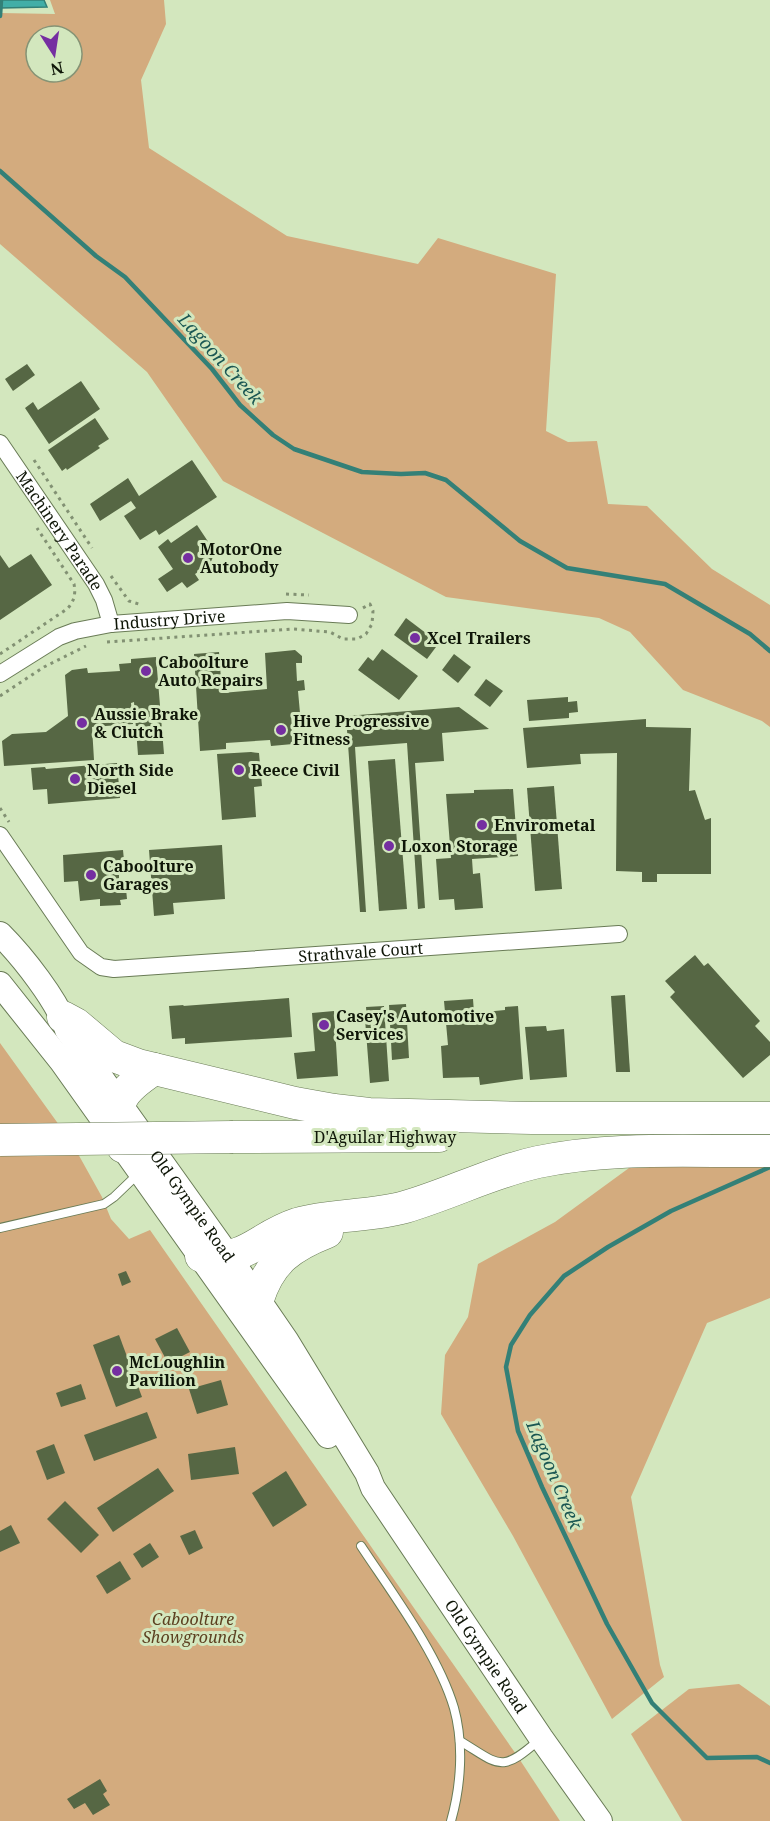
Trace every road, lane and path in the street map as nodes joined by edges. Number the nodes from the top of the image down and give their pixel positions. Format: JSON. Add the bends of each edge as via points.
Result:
{"nodes":[{"id":1,"x":0,"y":442,"type":"edge"},
{"id":2,"x":34,"y":460,"type":"dead end"},
{"id":3,"x":32,"y":520,"type":"dead end"},
{"id":4,"x":97,"y":555,"type":"dead end"},
{"id":5,"x":110,"y":575,"type":"dead end"},
{"id":6,"x":280,"y":595,"type":"dead end"},
{"id":7,"x":313,"y":596,"type":"dead end"},
{"id":8,"x":149,"y":605,"type":"dead end"},
{"id":9,"x":349,"y":615,"type":"joint"},
{"id":10,"x":111,"y":624,"type":"junction"},
{"id":11,"x":101,"y":643,"type":"dead end"},
{"id":12,"x":94,"y":644,"type":"dead end"},
{"id":13,"x":0,"y":654,"type":"edge"},
{"id":14,"x":0,"y":674,"type":"edge"},
{"id":15,"x":0,"y":696,"type":"edge"},
{"id":16,"x":0,"y":835,"type":"edge"},
{"id":17,"x":0,"y":934,"type":"edge"},
{"id":18,"x":619,"y":934,"type":"dead end"},
{"id":19,"x":0,"y":984,"type":"edge"},
{"id":20,"x":63,"y":1017,"type":"junction"},
{"id":21,"x":154,"y":1069,"type":"junction"},
{"id":22,"x":120,"y":1104,"type":"junction"},
{"id":23,"x":770,"y":1118,"type":"edge"},
{"id":24,"x":643,"y":1135,"type":"junction"},
{"id":25,"x":770,"y":1135,"type":"edge"},
{"id":26,"x":0,"y":1140,"type":"edge"},
{"id":27,"x":770,"y":1151,"type":"edge"},
{"id":28,"x":132,"y":1159,"type":"junction"},
{"id":29,"x":346,"y":1217,"type":"junction"},
{"id":30,"x":0,"y":1223,"type":"edge"},
{"id":31,"x":4,"y":1227,"type":"edge"},
{"id":32,"x":215,"y":1256,"type":"junction"},
{"id":33,"x":258,"y":1299,"type":"junction"},
{"id":34,"x":373,"y":1488,"type":"junction"},
{"id":35,"x":361,"y":1546,"type":"dead end"},
{"id":36,"x":541,"y":1738,"type":"junction"},
{"id":37,"x":460,"y":1741,"type":"junction"},
{"id":38,"x":451,"y":1821,"type":"edge"},
{"id":39,"x":600,"y":1821,"type":"edge"}],
"edges":[{"from":1,"to":10,"type":"street","name":"Machinery Parade","via":[[96,584]]},
{"from":2,"to":4,"type":"path"},
{"from":3,"to":13,"type":"path","via":[[76,591],[67,609]]},
{"from":5,"to":8,"type":"path","via":[[129,601]]},
{"from":6,"to":7,"type":"path"},
{"from":9,"to":10,"type":"street","name":"Industry Drive","via":[[287,611]]},
{"from":9,"to":11,"type":"path","via":[[370,604],[373,618],[366,634],[344,639],[330,632],[293,629]]},
{"from":10,"to":14,"type":"street","name":"Industry Drive","via":[[58,638]]},
{"from":12,"to":15,"type":"path","via":[[69,653]]},
{"from":16,"to":18,"type":"street","name":"Strathvale Court","via":[[73,944],[101,967],[129,970]]},
{"from":17,"to":20,"type":"main road","name":"Old Gympie Road"},
{"from":19,"to":28,"type":"main road","name":"Old Gympie Road"},
{"from":20,"to":21,"type":"highway","via":[[114,1056]]},
{"from":20,"to":22,"type":"main road","name":"Old Gympie Road","via":[[67,1030]]},
{"from":21,"to":22,"type":"highway","via":[[126,1090]]},
{"from":21,"to":24,"type":"highway","via":[[295,1103],[346,1111],[532,1118]]},
{"from":22,"to":28,"type":"highway","via":[[119,1125]]},
{"from":22,"to":32,"type":"main road","name":"Old Gympie Road"},
{"from":23,"to":24,"type":"highway"},
{"from":24,"to":25,"type":"highway","name":"D'Aguilar Highway"},
{"from":24,"to":26,"type":"highway","name":"D'Aguilar Highway","bridge":true},
{"from":24,"to":27,"type":"highway"},
{"from":24,"to":29,"type":"highway","via":[[591,1154],[538,1162],[492,1175],[406,1206]]},
{"from":28,"to":31,"type":"lane","via":[[114,1197],[104,1204]]},
{"from":28,"to":32,"type":"main road","name":"Old Gympie Road"},
{"from":29,"to":32,"type":"highway","via":[[294,1225],[242,1254]]},
{"from":29,"to":33,"type":"highway","via":[[334,1229],[304,1241],[278,1261]]},
{"from":30,"to":31,"type":"lane"},
{"from":32,"to":33,"type":"main road","name":"Old Gympie Road"},
{"from":32,"to":34,"type":"main road","name":"Old Gympie Road","via":[[358,1478]]},
{"from":33,"to":34,"type":"main road","name":"Old Gympie Road","via":[[314,1384]]},
{"from":34,"to":36,"type":"main road","name":"Old Gympie Road"},
{"from":35,"to":37,"type":"lane","via":[[436,1665],[455,1711]]},
{"from":36,"to":37,"type":"lane","via":[[512,1762],[498,1764]]},
{"from":36,"to":39,"type":"main road","name":"Old Gympie Road"},
{"from":37,"to":38,"type":"lane","via":[[457,1799]]}]}
